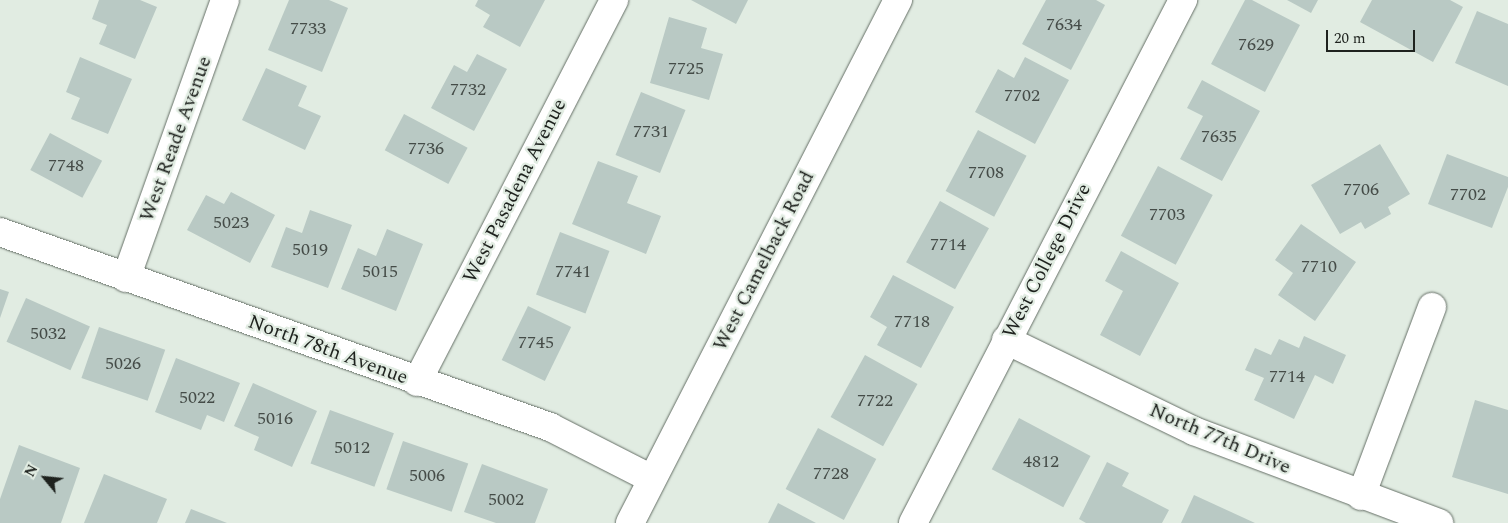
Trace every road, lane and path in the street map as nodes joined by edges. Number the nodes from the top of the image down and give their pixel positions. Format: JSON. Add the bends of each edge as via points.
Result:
{"nodes":[{"id":1,"x":225,"y":0,"type":"edge"},
{"id":2,"x":614,"y":0,"type":"edge"},
{"id":3,"x":898,"y":0,"type":"edge"},
{"id":4,"x":1183,"y":0,"type":"edge"},
{"id":5,"x":0,"y":232,"type":"edge"},
{"id":6,"x":126,"y":278,"type":"junction"},
{"id":7,"x":1432,"y":307,"type":"dead end"},
{"id":8,"x":1006,"y":340,"type":"junction"},
{"id":9,"x":417,"y":382,"type":"junction"},
{"id":10,"x":652,"y":478,"type":"junction"},
{"id":11,"x":1361,"y":496,"type":"junction"},
{"id":12,"x":630,"y":523,"type":"edge"},
{"id":13,"x":913,"y":523,"type":"edge"},
{"id":14,"x":1439,"y":523,"type":"edge"}],
"edges":[{"from":1,"to":6,"type":"street","name":"West Reade Avenue"},
{"from":2,"to":9,"type":"street","name":"West Pasadena Avenue"},
{"from":3,"to":10,"type":"street","name":"West Camelback Road"},
{"from":4,"to":8,"type":"street","name":"West College Drive"},
{"from":5,"to":6,"type":"street","name":"North 78th Avenue"},
{"from":6,"to":9,"type":"street","name":"North 78th Avenue"},
{"from":7,"to":11,"type":"street"},
{"from":8,"to":11,"type":"street","name":"North 77th Drive","via":[[1194,431]]},
{"from":8,"to":13,"type":"street","name":"West College Drive"},
{"from":9,"to":10,"type":"street","name":"North 78th Avenue","via":[[550,428]]},
{"from":10,"to":12,"type":"street","name":"West Camelback Road"},
{"from":11,"to":14,"type":"street","name":"North 77th Drive"}]}
